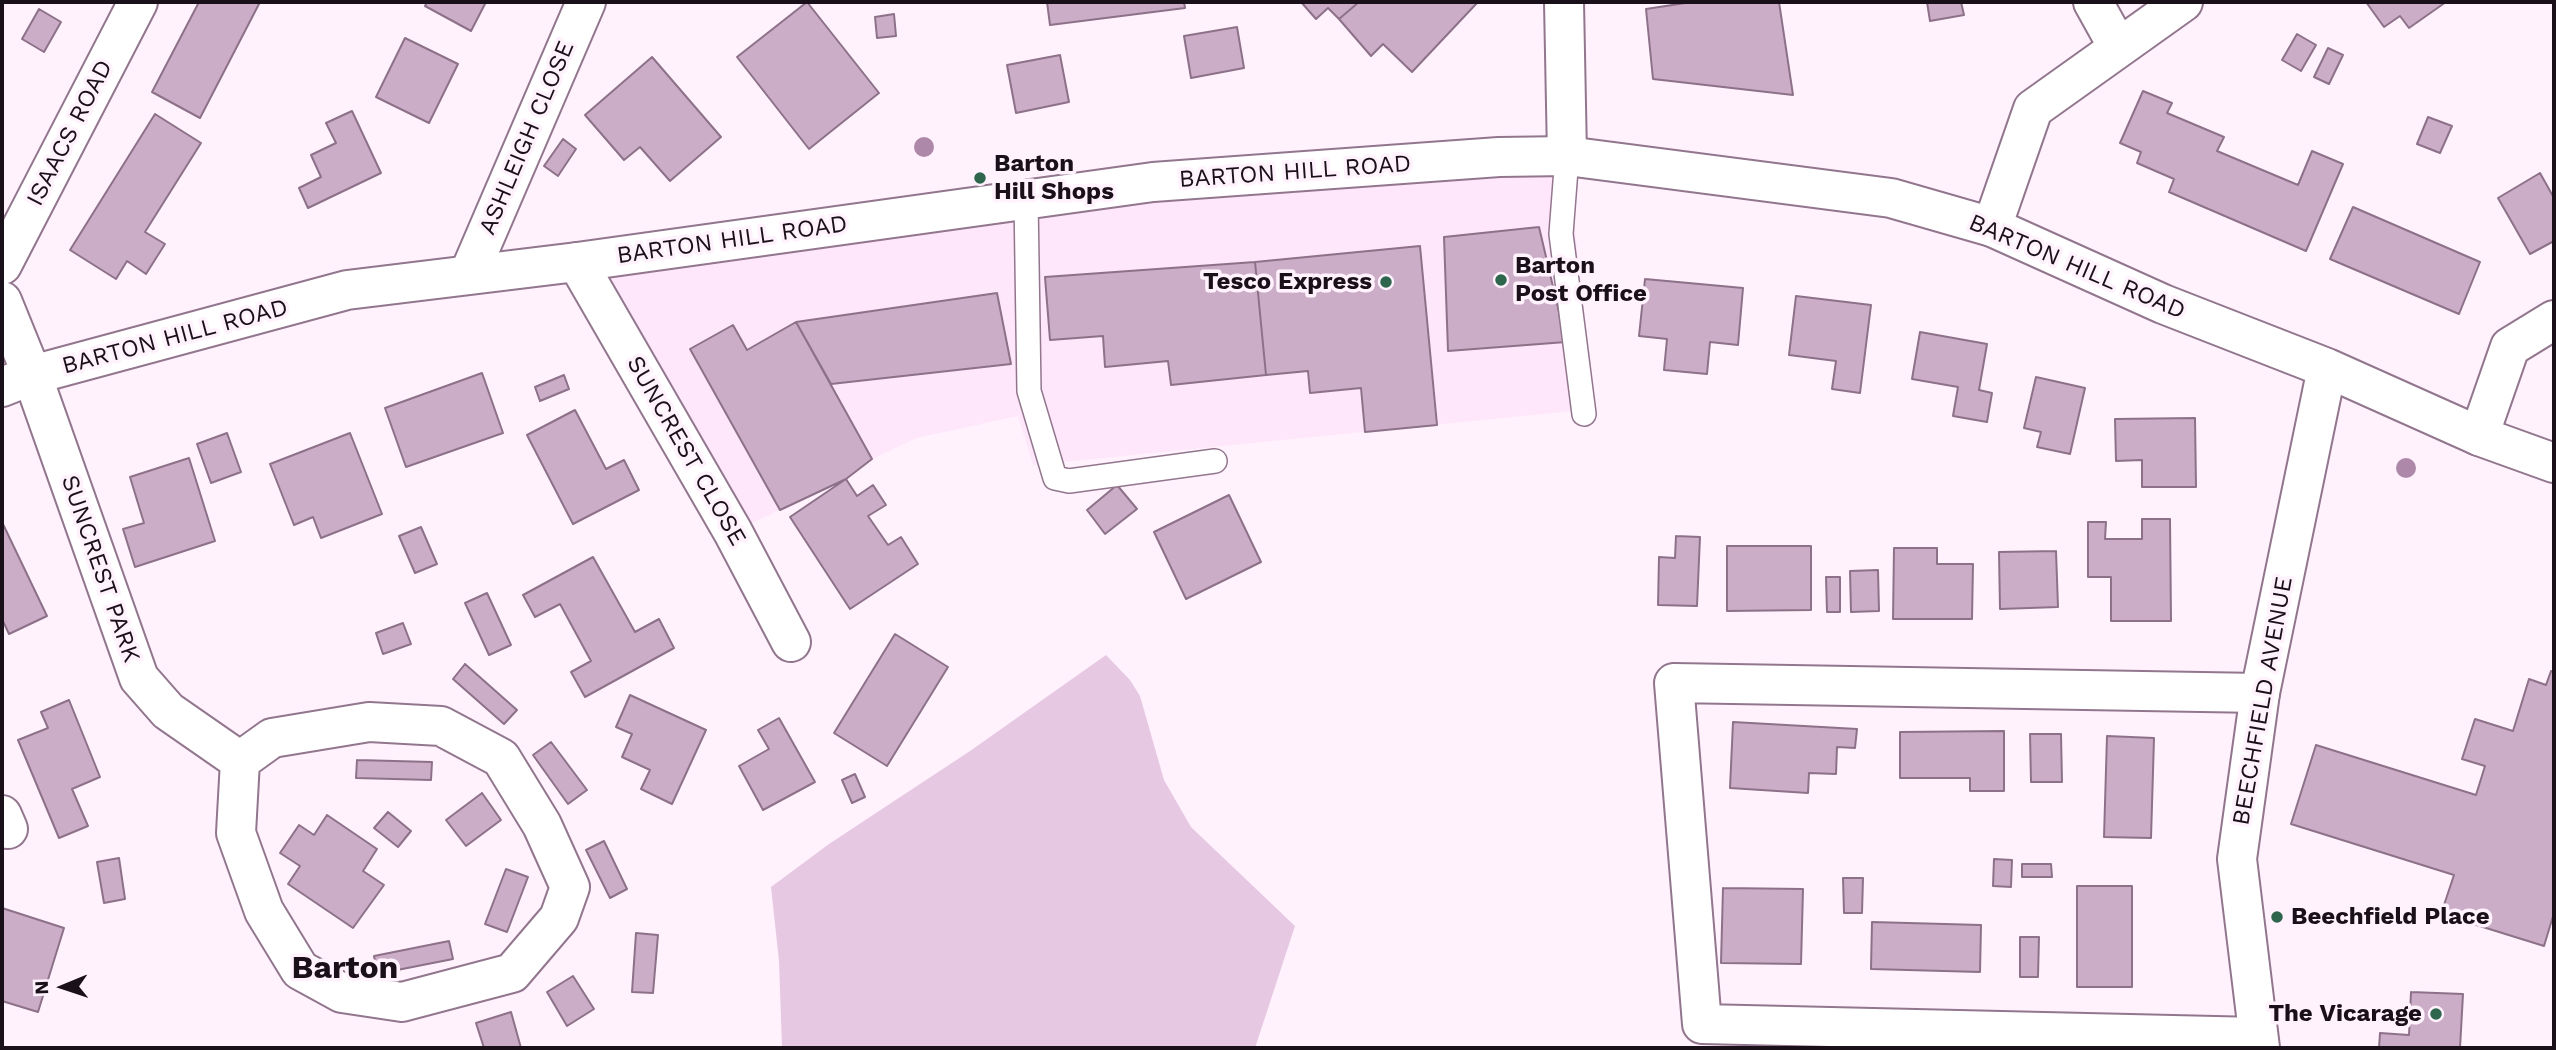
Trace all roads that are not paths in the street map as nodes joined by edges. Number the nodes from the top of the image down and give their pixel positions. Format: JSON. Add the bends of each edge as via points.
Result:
{"nodes":[{"id":1,"x":138,"y":2,"type":"edge"},
{"id":2,"x":586,"y":2,"type":"edge"},
{"id":3,"x":1564,"y":2,"type":"edge"},
{"id":4,"x":2093,"y":2,"type":"edge"},
{"id":5,"x":2183,"y":2,"type":"edge"},
{"id":6,"x":2118,"y":47,"type":"junction"},
{"id":7,"x":1567,"y":156,"type":"junction"},
{"id":8,"x":1026,"y":200,"type":"junction"},
{"id":9,"x":1992,"y":228,"type":"junction"},
{"id":10,"x":577,"y":262,"type":"junction"},
{"id":11,"x":2,"y":265,"type":"edge"},
{"id":12,"x":469,"y":274,"type":"junction"},
{"id":13,"x":2,"y":301,"type":"edge"},
{"id":14,"x":2554,"y":320,"type":"edge"},
{"id":15,"x":2327,"y":368,"type":"junction"},
{"id":16,"x":17,"y":381,"type":"edge"},
{"id":17,"x":1584,"y":414,"type":"dead end"},
{"id":18,"x":2479,"y":436,"type":"junction"},
{"id":19,"x":1215,"y":461,"type":"dead end"},
{"id":20,"x":2554,"y":463,"type":"edge"},
{"id":21,"x":791,"y":642,"type":"dead end"},
{"id":22,"x":2260,"y":693,"type":"junction"},
{"id":23,"x":240,"y":761,"type":"junction"},
{"id":24,"x":2259,"y":1043,"type":"edge"}],
"edges":[{"from":1,"to":11,"type":"street","name":"ISAACS ROAD"},
{"from":2,"to":12,"type":"street","name":"ASHLEIGH CLOSE"},
{"from":3,"to":7,"type":"street"},
{"from":4,"to":6,"type":"street"},
{"from":5,"to":6,"type":"street"},
{"from":6,"to":9,"type":"street","via":[[2033,109]]},
{"from":7,"to":8,"type":"street","name":"BARTON HILL ROAD","via":[[1153,182]]},
{"from":7,"to":9,"type":"street","name":"BARTON HILL ROAD","via":[[1891,198]]},
{"from":7,"to":17,"type":"lane","via":[[1561,233]]},
{"from":8,"to":10,"type":"street","name":"BARTON HILL ROAD"},
{"from":8,"to":19,"type":"lane","via":[[1029,391],[1055,478],[1069,481]]},
{"from":9,"to":15,"type":"street","name":"BARTON HILL ROAD","via":[[2163,304]]},
{"from":10,"to":12,"type":"street","name":"BARTON HILL ROAD"},
{"from":10,"to":21,"type":"street","name":"SUNCREST CLOSE"},
{"from":12,"to":16,"type":"street","name":"BARTON HILL ROAD","via":[[347,290]]},
{"from":13,"to":16,"type":"street"},
{"from":14,"to":18,"type":"street","via":[[2510,347]]},
{"from":15,"to":18,"type":"street","name":"BARTON HILL ROAD"},
{"from":15,"to":22,"type":"street","name":"BEECHFIELD AVENUE"},
{"from":16,"to":23,"type":"street","name":"SUNCREST PARK","via":[[139,678],[168,711]]},
{"from":18,"to":20,"type":"street","name":"BARTON HILL ROAD"},
{"from":22,"to":24,"type":"street","name":"BEECHFIELD AVENUE","via":[[2237,859]]},
{"from":22,"to":24,"type":"street","name":"BEECHFIELD AVENUE","via":[[1674,684],[1702,1024]]},
{"from":23,"to":23,"type":"street","via":[[272,738],[369,722],[441,726],[501,758],[542,825],[570,887],[559,918],[512,973],[402,1002],[342,993],[300,970],[264,911],[236,833]]}]}
